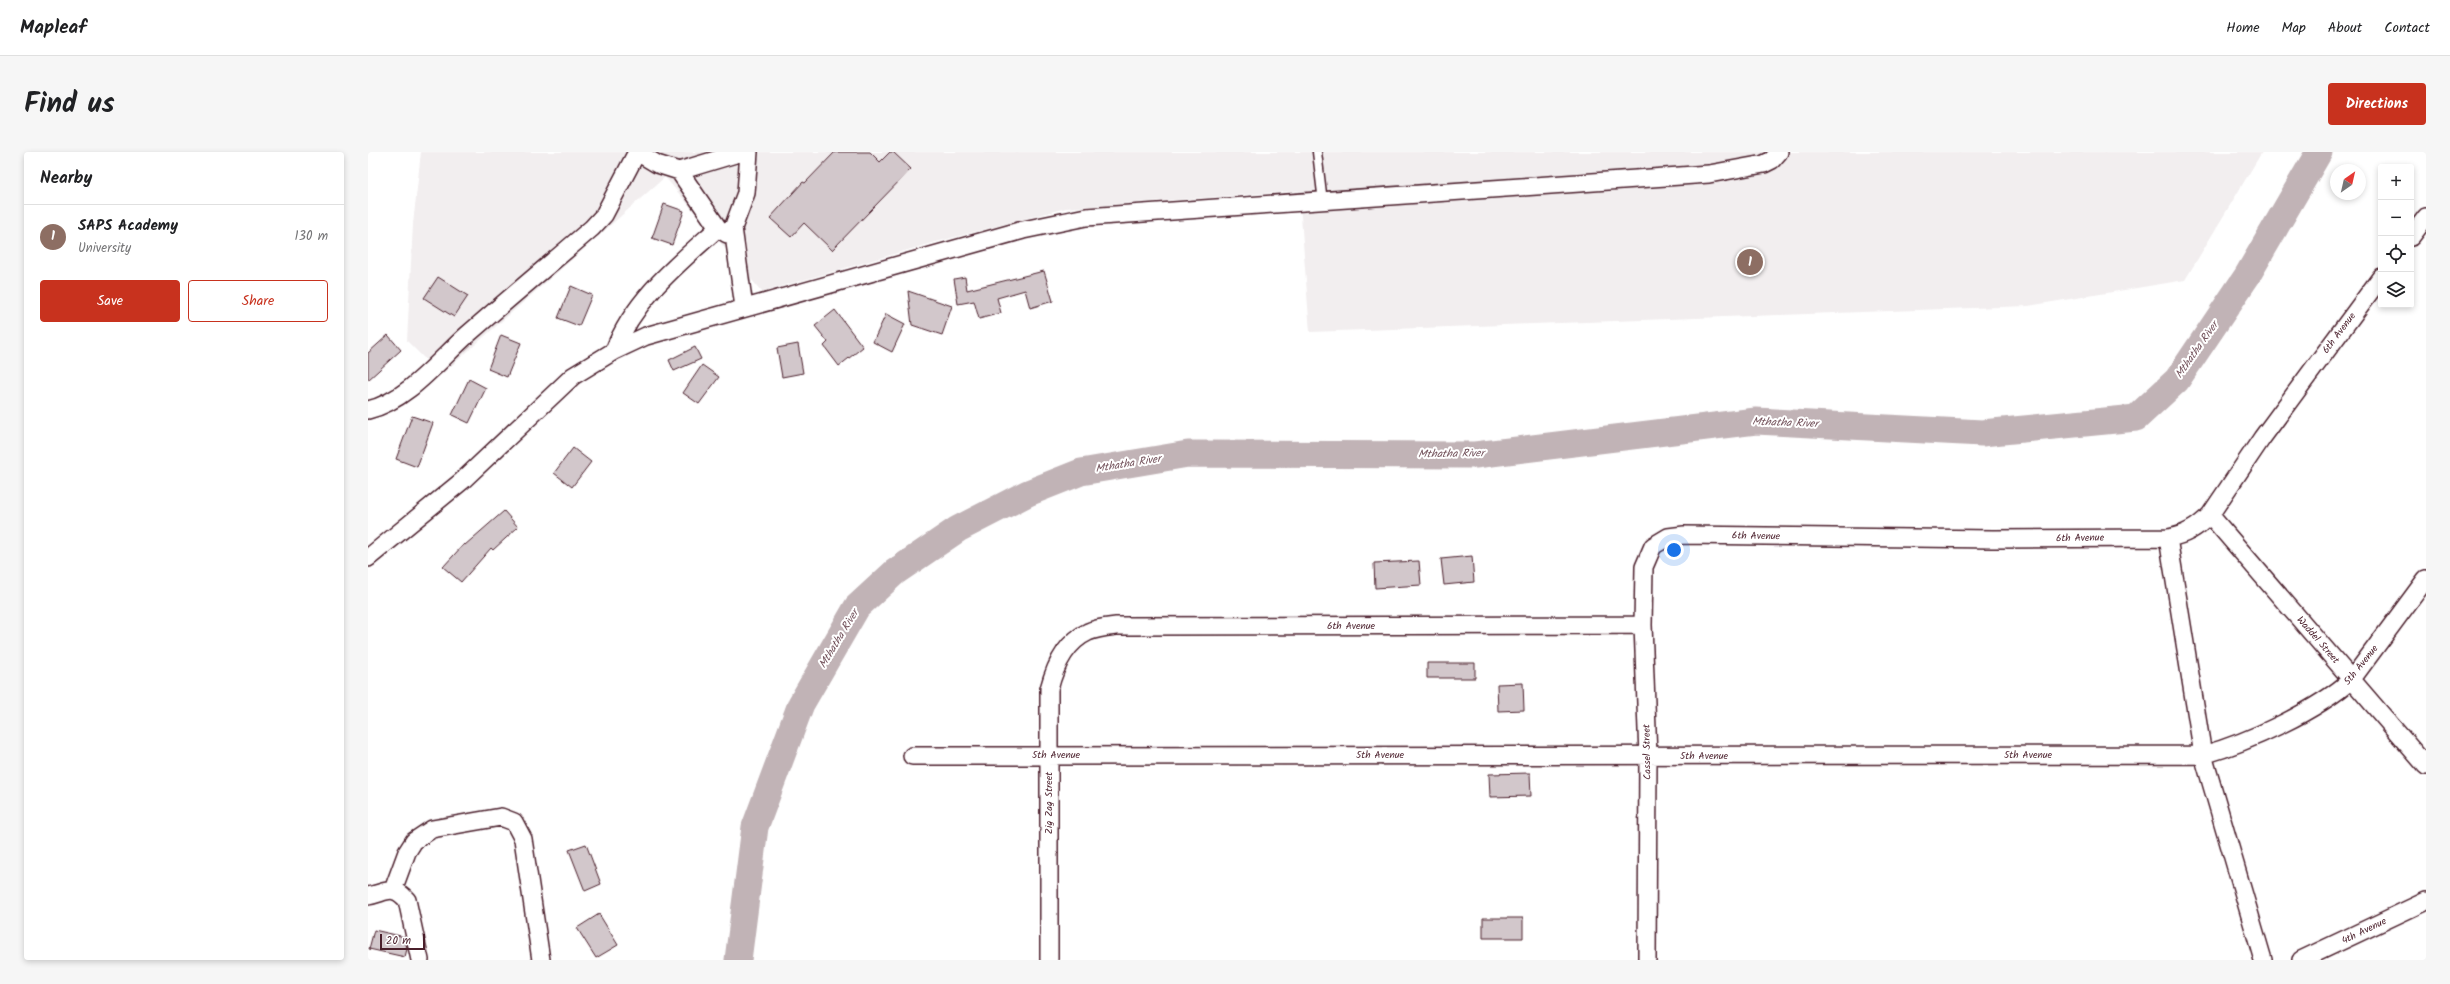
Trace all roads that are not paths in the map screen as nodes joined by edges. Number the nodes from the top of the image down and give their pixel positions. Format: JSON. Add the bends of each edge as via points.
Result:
{"nodes":[{"id":1,"x":637,"y":152,"type":"edge"},
{"id":2,"x":742,"y":152,"type":"edge"},
{"id":3,"x":749,"y":152,"type":"edge"},
{"id":4,"x":1317,"y":152,"type":"edge"},
{"id":5,"x":1779,"y":152,"type":"edge"},
{"id":6,"x":679,"y":171,"type":"junction"},
{"id":7,"x":1324,"y":202,"type":"junction"},
{"id":8,"x":2426,"y":216,"type":"edge"},
{"id":9,"x":718,"y":228,"type":"junction"},
{"id":10,"x":2412,"y":236,"type":"edge"},
{"id":11,"x":733,"y":240,"type":"junction"},
{"id":12,"x":2378,"y":281,"type":"edge"},
{"id":13,"x":744,"y":307,"type":"junction"},
{"id":14,"x":614,"y":351,"type":"junction"},
{"id":15,"x":368,"y":410,"type":"edge"},
{"id":16,"x":2210,"y":516,"type":"junction"},
{"id":17,"x":2168,"y":538,"type":"junction"},
{"id":18,"x":1653,"y":546,"type":"joint"},
{"id":19,"x":368,"y":558,"type":"edge"},
{"id":20,"x":2426,"y":579,"type":"edge"},
{"id":21,"x":1643,"y":626,"type":"junction"},
{"id":22,"x":1067,"y":650,"type":"joint"},
{"id":23,"x":2352,"y":680,"type":"junction"},
{"id":24,"x":2203,"y":754,"type":"junction"},
{"id":25,"x":1048,"y":755,"type":"junction"},
{"id":26,"x":912,"y":756,"type":"dead end"},
{"id":27,"x":1648,"y":756,"type":"junction"},
{"id":28,"x":2426,"y":766,"type":"edge"},
{"id":29,"x":393,"y":890,"type":"junction"},
{"id":30,"x":368,"y":896,"type":"edge"},
{"id":31,"x":2426,"y":902,"type":"edge"},
{"id":32,"x":420,"y":960,"type":"edge"},
{"id":33,"x":541,"y":960,"type":"edge"},
{"id":34,"x":1049,"y":960,"type":"edge"},
{"id":35,"x":1647,"y":960,"type":"edge"},
{"id":36,"x":2263,"y":960,"type":"edge"},
{"id":37,"x":2301,"y":960,"type":"edge"}],
"edges":[{"from":1,"to":6,"type":"street","via":[[657,164]]},
{"from":1,"to":15,"type":"street","via":[[604,215],[592,228],[458,343],[423,378],[385,403]]},
{"from":2,"to":6,"type":"street"},
{"from":3,"to":11,"type":"street","via":[[746,193],[735,221]]},
{"from":4,"to":7,"type":"lane"},
{"from":5,"to":7,"type":"street","via":[[1764,164],[1727,172]]},
{"from":6,"to":9,"type":"street"},
{"from":7,"to":13,"type":"street","via":[[1107,215],[1067,220]]},
{"from":8,"to":10,"type":"street"},
{"from":9,"to":11,"type":"street"},
{"from":9,"to":14,"type":"street","via":[[649,294],[623,329]]},
{"from":11,"to":13,"type":"street"},
{"from":12,"to":16,"type":"street","name":"6th Avenue","via":[[2262,438]]},
{"from":13,"to":14,"type":"street","via":[[646,336]]},
{"from":14,"to":19,"type":"street","via":[[573,376],[462,481]]},
{"from":16,"to":17,"type":"street","name":"6th Avenue","via":[[2200,526]]},
{"from":16,"to":23,"type":"street","name":"Waddel Street"},
{"from":17,"to":18,"type":"street","name":"6th Avenue","via":[[1993,539],[1684,535],[1668,537]]},
{"from":17,"to":24,"type":"street"},
{"from":18,"to":21,"type":"street","name":"Cassel Street","via":[[1644,567]]},
{"from":20,"to":23,"type":"street","name":"5th Avenue"},
{"from":21,"to":22,"type":"street","name":"6th Avenue","via":[[1116,626],[1089,631]]},
{"from":21,"to":27,"type":"street","name":"Cassel Street"},
{"from":22,"to":25,"type":"street","name":"Zig Zag Street","via":[[1056,665],[1049,689]]},
{"from":23,"to":24,"type":"street","name":"5th Avenue","via":[[2324,701],[2278,724],[2223,749]]},
{"from":23,"to":28,"type":"street","name":"Waddel Street"},
{"from":24,"to":27,"type":"street","name":"5th Avenue"},
{"from":24,"to":36,"type":"street"},
{"from":25,"to":26,"type":"street","name":"5th Avenue"},
{"from":25,"to":27,"type":"street","name":"5th Avenue"},
{"from":25,"to":34,"type":"street","name":"Zig Zag Street"},
{"from":27,"to":35,"type":"street","name":"Cassel Street"},
{"from":29,"to":30,"type":"street"},
{"from":29,"to":32,"type":"street","via":[[400,892],[407,900]]},
{"from":29,"to":33,"type":"street","via":[[407,852],[422,835],[432,829],[491,818],[508,819],[519,828],[523,839]]},
{"from":31,"to":37,"type":"street","name":"4th Avenue"}]}
